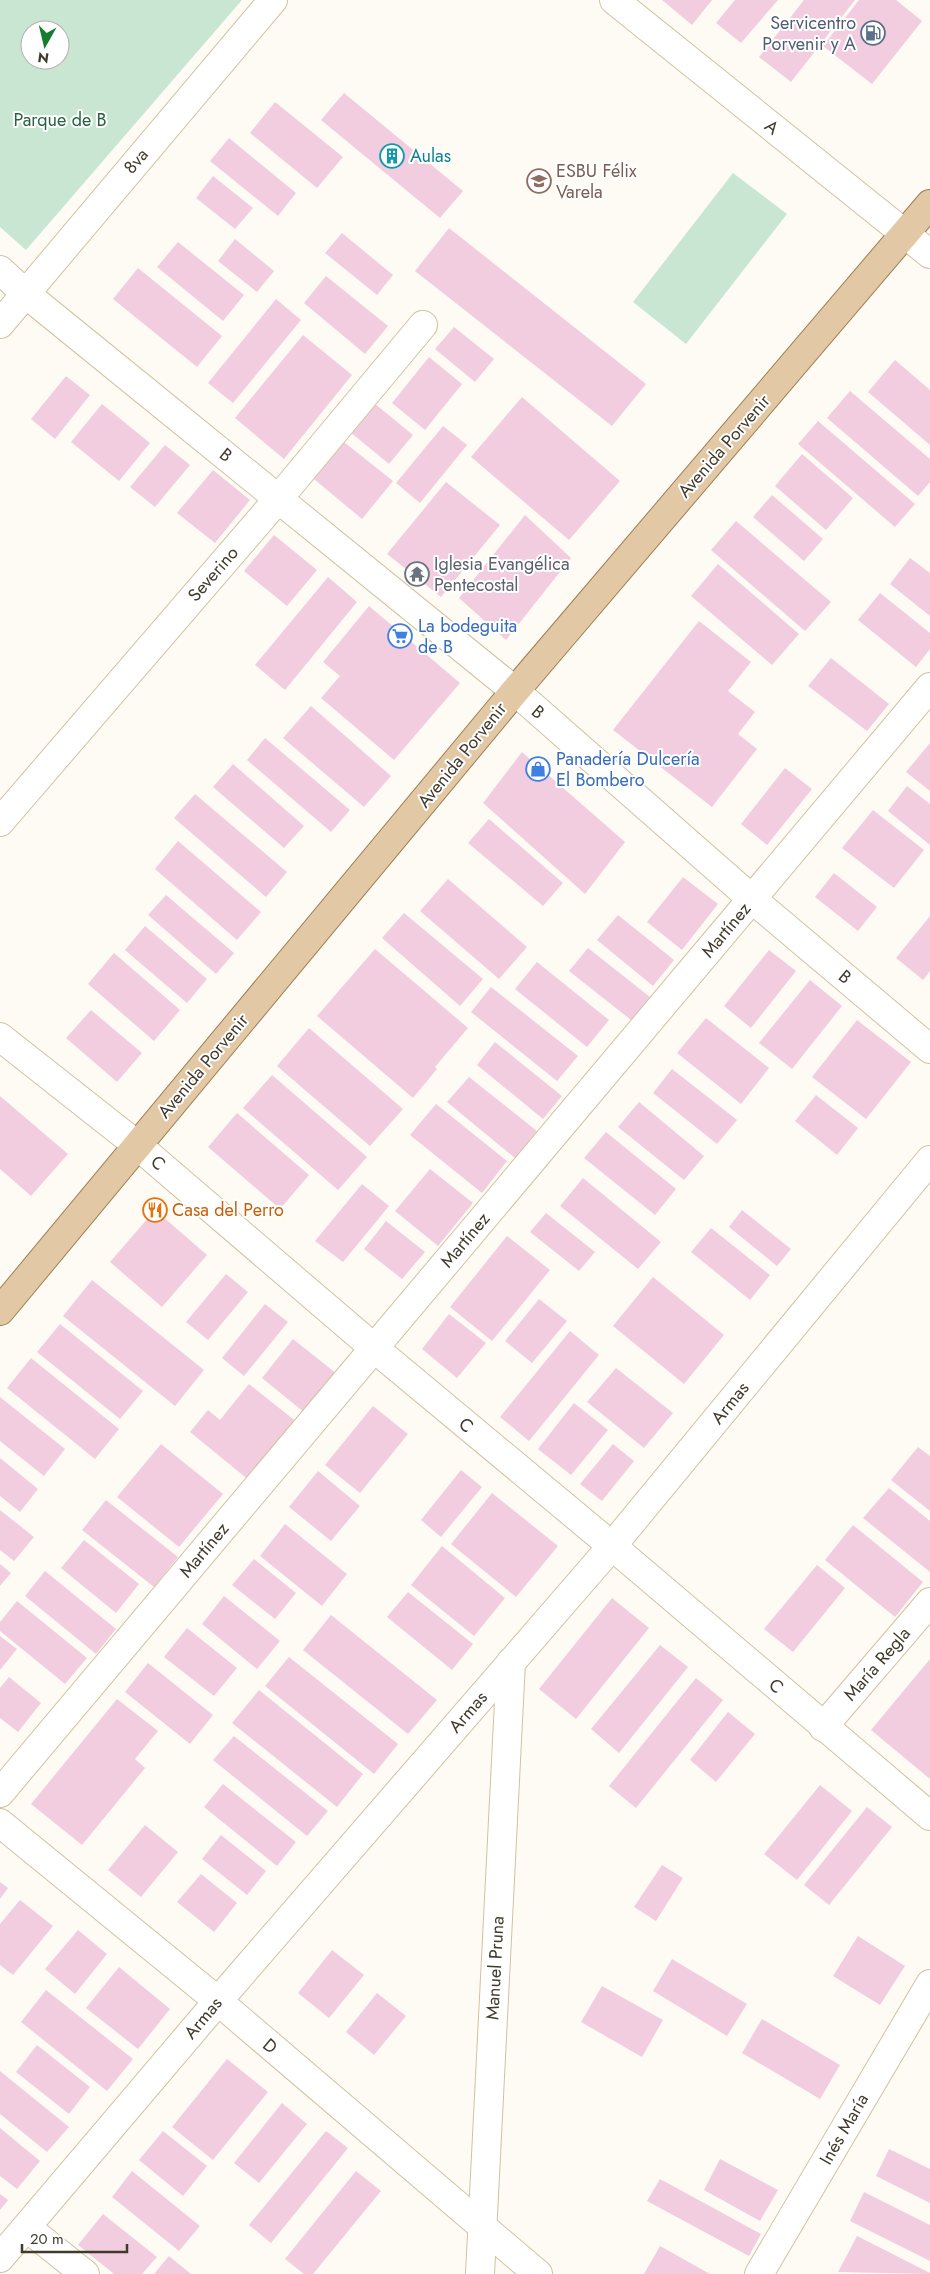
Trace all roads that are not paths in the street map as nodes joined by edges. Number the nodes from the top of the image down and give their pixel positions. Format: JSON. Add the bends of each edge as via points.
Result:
{"nodes":[{"id":1,"x":273,"y":0,"type":"edge"},
{"id":2,"x":614,"y":0,"type":"edge"},
{"id":3,"x":930,"y":204,"type":"edge"},
{"id":4,"x":906,"y":234,"type":"junction"},
{"id":5,"x":930,"y":254,"type":"edge"},
{"id":6,"x":0,"y":270,"type":"edge"},
{"id":7,"x":26,"y":294,"type":"junction"},
{"id":8,"x":0,"y":324,"type":"edge"},
{"id":9,"x":423,"y":325,"type":"dead end"},
{"id":10,"x":279,"y":498,"type":"junction"},
{"id":11,"x":930,"y":688,"type":"edge"},
{"id":12,"x":515,"y":691,"type":"junction"},
{"id":13,"x":0,"y":822,"type":"edge"},
{"id":14,"x":752,"y":899,"type":"junction"},
{"id":15,"x":0,"y":1037,"type":"edge"},
{"id":16,"x":930,"y":1049,"type":"edge"},
{"id":17,"x":137,"y":1145,"type":"junction"},
{"id":18,"x":930,"y":1160,"type":"edge"},
{"id":19,"x":0,"y":1311,"type":"edge"},
{"id":20,"x":374,"y":1348,"type":"junction"},
{"id":21,"x":612,"y":1546,"type":"junction"},
{"id":22,"x":930,"y":1602,"type":"edge"},
{"id":23,"x":511,"y":1662,"type":"junction"},
{"id":24,"x":823,"y":1727,"type":"junction"},
{"id":25,"x":0,"y":1793,"type":"edge"},
{"id":26,"x":930,"y":1816,"type":"edge"},
{"id":27,"x":0,"y":1823,"type":"edge"},
{"id":28,"x":930,"y":1984,"type":"edge"},
{"id":29,"x":218,"y":2001,"type":"junction"},
{"id":30,"x":481,"y":2226,"type":"junction"},
{"id":31,"x":26,"y":2227,"type":"junction"},
{"id":32,"x":0,"y":2258,"type":"edge"},
{"id":33,"x":85,"y":2274,"type":"edge"},
{"id":34,"x":480,"y":2274,"type":"edge"},
{"id":35,"x":538,"y":2274,"type":"edge"},
{"id":36,"x":759,"y":2274,"type":"edge"}],
"edges":[{"from":1,"to":7,"type":"street","name":"8va"},
{"from":2,"to":4,"type":"street","name":"A"},
{"from":3,"to":4,"type":"main road","name":"Avenida Porvenir"},
{"from":4,"to":5,"type":"street","name":"A"},
{"from":4,"to":12,"type":"main road","name":"Avenida Porvenir"},
{"from":6,"to":7,"type":"street","name":"B"},
{"from":7,"to":8,"type":"street","name":"8va"},
{"from":7,"to":10,"type":"street","name":"B"},
{"from":9,"to":10,"type":"street","name":"Severino"},
{"from":10,"to":12,"type":"street","name":"B"},
{"from":10,"to":13,"type":"street","name":"Severino"},
{"from":11,"to":14,"type":"street","name":"Martínez"},
{"from":12,"to":14,"type":"street","name":"B"},
{"from":12,"to":17,"type":"main road","name":"Avenida Porvenir"},
{"from":14,"to":16,"type":"street","name":"B"},
{"from":14,"to":20,"type":"street","name":"Martínez"},
{"from":15,"to":17,"type":"street","name":"C"},
{"from":17,"to":19,"type":"main road","name":"Avenida Porvenir"},
{"from":17,"to":20,"type":"street","name":"C"},
{"from":18,"to":21,"type":"street","name":"Armas"},
{"from":20,"to":21,"type":"street","name":"C"},
{"from":20,"to":25,"type":"street","name":"Martínez"},
{"from":21,"to":23,"type":"street","name":"Armas"},
{"from":21,"to":24,"type":"street","name":"C"},
{"from":22,"to":24,"type":"street","name":"María Regla"},
{"from":23,"to":29,"type":"street","name":"Armas"},
{"from":23,"to":30,"type":"street","name":"Manuel Pruna"},
{"from":24,"to":26,"type":"street","name":"C"},
{"from":27,"to":29,"type":"street","name":"D"},
{"from":28,"to":36,"type":"street","name":"Inés María"},
{"from":29,"to":30,"type":"street","name":"D"},
{"from":29,"to":31,"type":"street","name":"Armas"},
{"from":30,"to":34,"type":"street","name":"Manuel Pruna"},
{"from":30,"to":35,"type":"street","name":"D"},
{"from":31,"to":32,"type":"street","name":"Armas"},
{"from":31,"to":33,"type":"street"}]}
